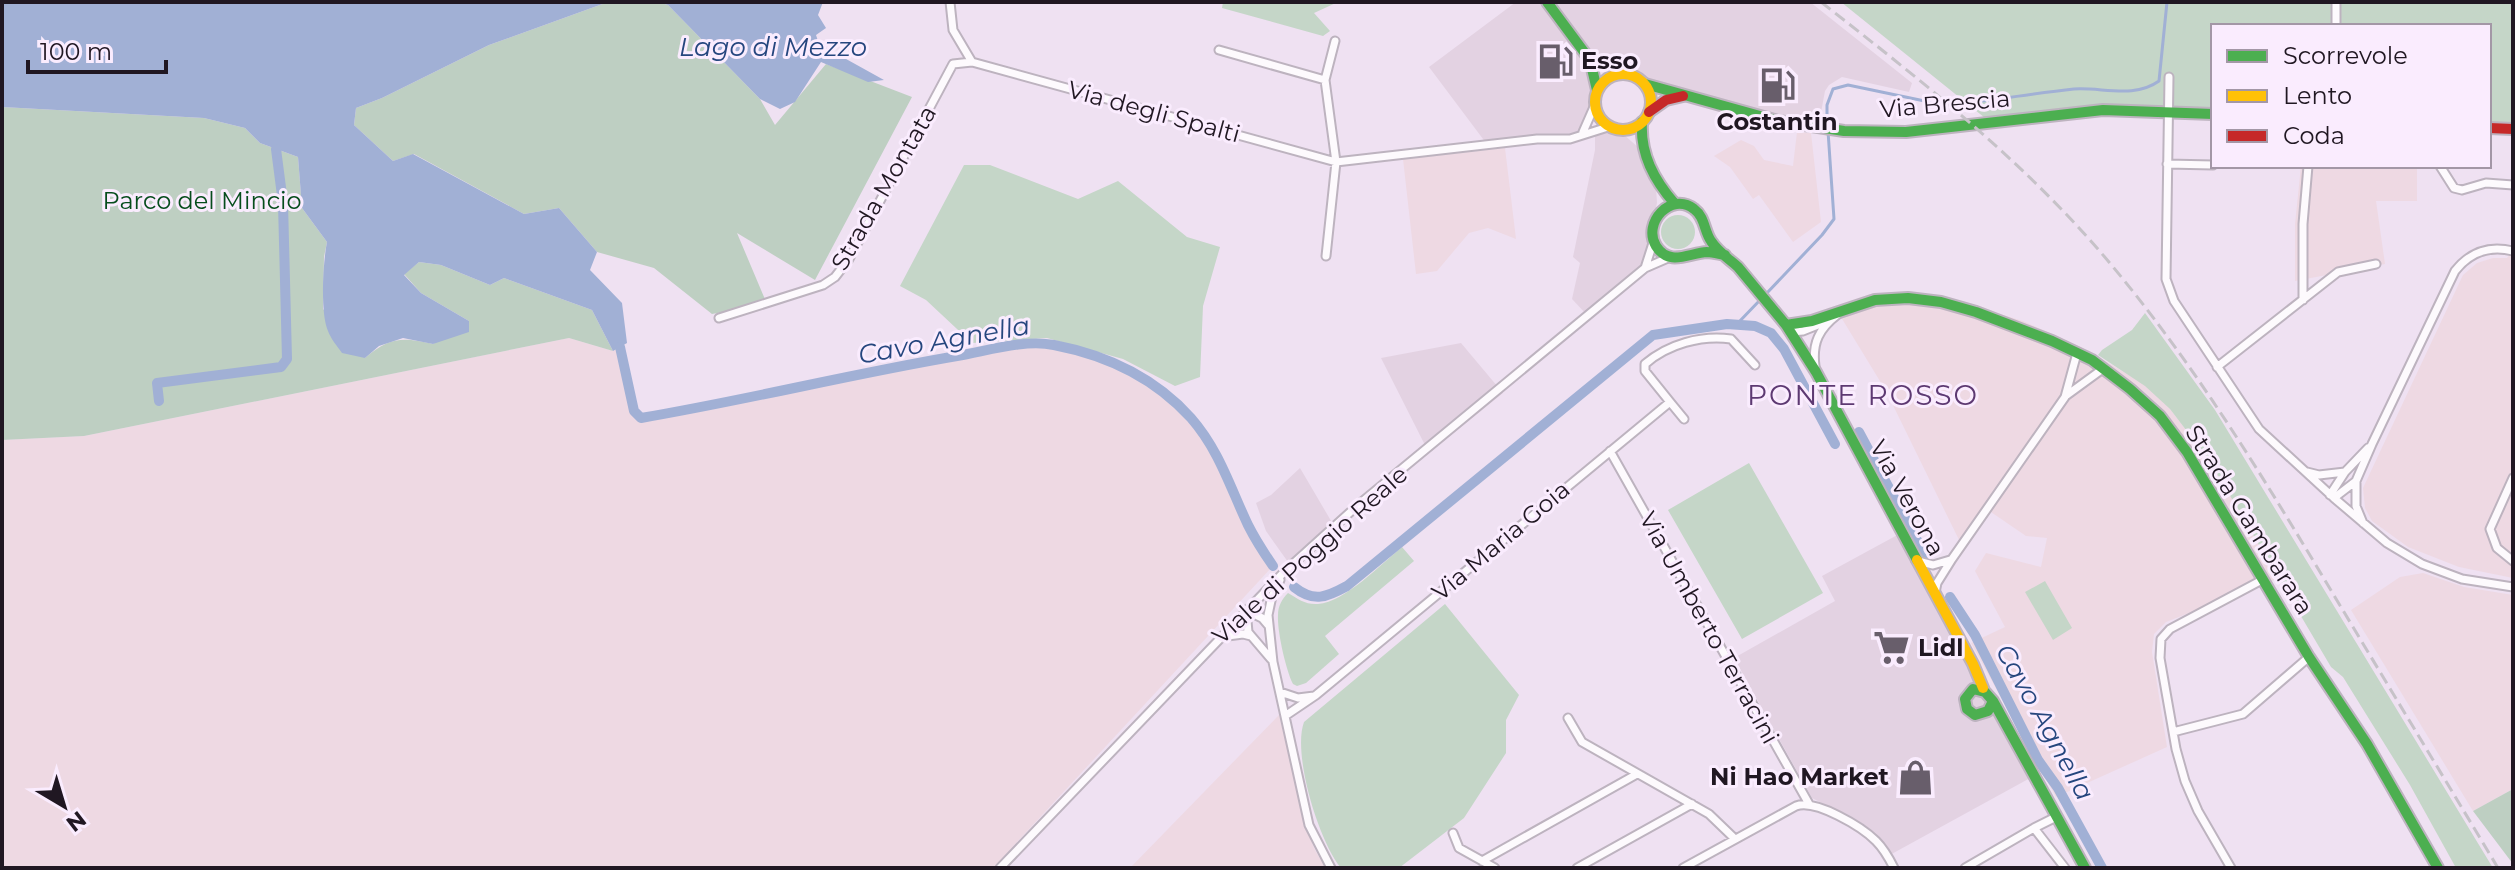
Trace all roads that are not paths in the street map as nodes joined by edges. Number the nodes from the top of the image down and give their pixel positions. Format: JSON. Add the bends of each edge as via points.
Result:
{"nodes":[{"id":1,"x":950,"y":2,"type":"edge"},
{"id":2,"x":1547,"y":2,"type":"edge"},
{"id":3,"x":2336,"y":2,"type":"edge"},
{"id":4,"x":2336,"y":24,"type":"edge"},
{"id":5,"x":1335,"y":41,"type":"dead end"},
{"id":6,"x":1219,"y":50,"type":"dead end"},
{"id":7,"x":1590,"y":60,"type":"junction"},
{"id":8,"x":972,"y":62,"type":"junction"},
{"id":9,"x":1620,"y":73,"type":"junction"},
{"id":10,"x":2169,"y":77,"type":"dead end"},
{"id":11,"x":1325,"y":80,"type":"junction"},
{"id":12,"x":1645,"y":84,"type":"junction"},
{"id":13,"x":1597,"y":90,"type":"junction"},
{"id":14,"x":1685,"y":95,"type":"junction"},
{"id":15,"x":1594,"y":107,"type":"junction"},
{"id":16,"x":1649,"y":112,"type":"junction"},
{"id":17,"x":2169,"y":113,"type":"junction"},
{"id":18,"x":2211,"y":114,"type":"edge"},
{"id":19,"x":1642,"y":122,"type":"junction"},
{"id":20,"x":1608,"y":127,"type":"junction"},
{"id":21,"x":2491,"y":128,"type":"edge"},
{"id":22,"x":2513,"y":129,"type":"edge"},
{"id":23,"x":1624,"y":130,"type":"junction"},
{"id":24,"x":1582,"y":134,"type":"junction"},
{"id":25,"x":1641,"y":146,"type":"junction"},
{"id":26,"x":1336,"y":162,"type":"junction"},
{"id":27,"x":2167,"y":164,"type":"junction"},
{"id":28,"x":2211,"y":165,"type":"edge"},
{"id":29,"x":2308,"y":168,"type":"edge"},
{"id":30,"x":2441,"y":168,"type":"edge"},
{"id":31,"x":2513,"y":185,"type":"edge"},
{"id":32,"x":1659,"y":186,"type":"junction"},
{"id":33,"x":1675,"y":204,"type":"junction"},
{"id":34,"x":1659,"y":211,"type":"junction"},
{"id":35,"x":1706,"y":233,"type":"junction"},
{"id":36,"x":1653,"y":241,"type":"junction"},
{"id":37,"x":2513,"y":251,"type":"edge"},
{"id":38,"x":1695,"y":254,"type":"junction"},
{"id":39,"x":1725,"y":255,"type":"junction"},
{"id":40,"x":1326,"y":256,"type":"dead end"},
{"id":41,"x":1670,"y":257,"type":"junction"},
{"id":42,"x":2376,"y":264,"type":"dead end"},
{"id":43,"x":1645,"y":268,"type":"junction"},
{"id":44,"x":2303,"y":300,"type":"junction"},
{"id":45,"x":1834,"y":317,"type":"junction"},
{"id":46,"x":719,"y":318,"type":"dead end"},
{"id":47,"x":1788,"y":329,"type":"junction"},
{"id":48,"x":2077,"y":353,"type":"junction"},
{"id":49,"x":1755,"y":365,"type":"dead end"},
{"id":50,"x":2217,"y":367,"type":"junction"},
{"id":51,"x":2104,"y":368,"type":"junction"},
{"id":52,"x":1816,"y":372,"type":"junction"},
{"id":53,"x":2065,"y":397,"type":"junction"},
{"id":54,"x":1670,"y":402,"type":"junction"},
{"id":55,"x":1684,"y":419,"type":"dead end"},
{"id":56,"x":2372,"y":444,"type":"junction"},
{"id":57,"x":1610,"y":451,"type":"junction"},
{"id":58,"x":2304,"y":472,"type":"junction"},
{"id":59,"x":2345,"y":472,"type":"junction"},
{"id":60,"x":2513,"y":478,"type":"edge"},
{"id":61,"x":2356,"y":481,"type":"junction"},
{"id":62,"x":2332,"y":496,"type":"junction"},
{"id":63,"x":2363,"y":524,"type":"junction"},
{"id":64,"x":1952,"y":559,"type":"junction"},
{"id":65,"x":1918,"y":561,"type":"junction"},
{"id":66,"x":2513,"y":561,"type":"edge"},
{"id":67,"x":1285,"y":571,"type":"junction"},
{"id":68,"x":2262,"y":580,"type":"junction"},
{"id":69,"x":2513,"y":587,"type":"edge"},
{"id":70,"x":1935,"y":593,"type":"junction"},
{"id":71,"x":1246,"y":610,"type":"junction"},
{"id":72,"x":1268,"y":625,"type":"junction"},
{"id":73,"x":1251,"y":636,"type":"junction"},
{"id":74,"x":1218,"y":638,"type":"junction"},
{"id":75,"x":1963,"y":649,"type":"junction"},
{"id":76,"x":2309,"y":657,"type":"junction"},
{"id":77,"x":1273,"y":662,"type":"junction"},
{"id":78,"x":1983,"y":688,"type":"junction"},
{"id":79,"x":1969,"y":691,"type":"junction"},
{"id":80,"x":1280,"y":692,"type":"junction"},
{"id":81,"x":1316,"y":695,"type":"junction"},
{"id":82,"x":1992,"y":703,"type":"junction"},
{"id":83,"x":1979,"y":715,"type":"junction"},
{"id":84,"x":1285,"y":716,"type":"junction"},
{"id":85,"x":1568,"y":718,"type":"dead end"},
{"id":86,"x":2173,"y":732,"type":"junction"},
{"id":87,"x":2014,"y":741,"type":"junction"},
{"id":88,"x":1637,"y":774,"type":"junction"},
{"id":89,"x":1692,"y":804,"type":"junction"},
{"id":90,"x":1809,"y":804,"type":"junction"},
{"id":91,"x":2056,"y":817,"type":"junction"},
{"id":92,"x":2034,"y":828,"type":"junction"},
{"id":93,"x":1453,"y":833,"type":"dead end"},
{"id":94,"x":1735,"y":839,"type":"junction"},
{"id":95,"x":1482,"y":861,"type":"junction"},
{"id":96,"x":1000,"y":868,"type":"edge"},
{"id":97,"x":1331,"y":868,"type":"edge"},
{"id":98,"x":1495,"y":868,"type":"edge"},
{"id":99,"x":1577,"y":868,"type":"edge"},
{"id":100,"x":1683,"y":868,"type":"edge"},
{"id":101,"x":1894,"y":868,"type":"edge"},
{"id":102,"x":1965,"y":868,"type":"edge"},
{"id":103,"x":2065,"y":868,"type":"edge"},
{"id":104,"x":2085,"y":868,"type":"edge"},
{"id":105,"x":2231,"y":868,"type":"edge"},
{"id":106,"x":2438,"y":868,"type":"edge"}],
"edges":[{"from":1,"to":8,"type":"street","via":[[953,30]]},
{"from":2,"to":7,"type":"main road"},
{"from":3,"to":4,"type":"street"},
{"from":5,"to":11,"type":"street"},
{"from":6,"to":11,"type":"street"},
{"from":7,"to":9,"type":"main road"},
{"from":7,"to":13,"type":"main road"},
{"from":8,"to":26,"type":"street","name":"Via degli Spalti"},
{"from":8,"to":46,"type":"street","name":"Strada Montata","via":[[953,64],[835,277]]},
{"from":9,"to":12,"type":"main road"},
{"from":9,"to":13,"type":"main road","via":[[1609,76]]},
{"from":10,"to":17,"type":"street"},
{"from":11,"to":26,"type":"street"},
{"from":12,"to":14,"type":"main road","name":"Via Brescia"},
{"from":12,"to":16,"type":"main road","via":[[1651,96]]},
{"from":13,"to":15,"type":"main road"},
{"from":14,"to":16,"type":"main road"},
{"from":14,"to":17,"type":"main road","name":"Via Brescia","via":[[1778,121],[1840,130],[1918,131],[2103,110]]},
{"from":15,"to":20,"type":"main road"},
{"from":15,"to":24,"type":"street"},
{"from":16,"to":19,"type":"main road"},
{"from":17,"to":18,"type":"main road","name":"Via Brescia"},
{"from":17,"to":27,"type":"street"},
{"from":19,"to":23,"type":"main road"},
{"from":19,"to":25,"type":"main road"},
{"from":20,"to":23,"type":"main road"},
{"from":20,"to":24,"type":"street","name":"Via degli Spalti"},
{"from":21,"to":22,"type":"main road"},
{"from":23,"to":25,"type":"main road"},
{"from":24,"to":26,"type":"street","name":"Via degli Spalti"},
{"from":25,"to":32,"type":"main road"},
{"from":26,"to":40,"type":"street"},
{"from":27,"to":28,"type":"street"},
{"from":27,"to":50,"type":"street","via":[[2166,279],[2174,301]]},
{"from":29,"to":44,"type":"street"},
{"from":30,"to":31,"type":"street","via":[[2454,188],[2462,190],[2486,183]]},
{"from":32,"to":33,"type":"main road"},
{"from":32,"to":34,"type":"main road"},
{"from":33,"to":34,"type":"main road"},
{"from":33,"to":35,"type":"main road","via":[[1696,210]]},
{"from":34,"to":36,"type":"main road","via":[[1652,223]]},
{"from":35,"to":38,"type":"main road"},
{"from":35,"to":39,"type":"main road","name":"Via Verona"},
{"from":36,"to":41,"type":"main road"},
{"from":36,"to":43,"type":"street"},
{"from":37,"to":56,"type":"street","via":[[2480,251],[2455,271]]},
{"from":38,"to":39,"type":"main road"},
{"from":38,"to":41,"type":"main road"},
{"from":39,"to":47,"type":"main road","name":"Via Verona"},
{"from":41,"to":43,"type":"street","name":"Viale di Poggio Reale"},
{"from":42,"to":44,"type":"street","via":[[2338,272]]},
{"from":43,"to":67,"type":"street","name":"Viale di Poggio Reale"},
{"from":44,"to":50,"type":"street"},
{"from":45,"to":47,"type":"main road","name":"Strada Gambarara"},
{"from":45,"to":48,"type":"main road","name":"Strada Gambarara","via":[[1875,300],[1941,302]]},
{"from":45,"to":52,"type":"street","via":[[1814,344]]},
{"from":47,"to":52,"type":"main road","name":"Via Verona"},
{"from":48,"to":51,"type":"main road","name":"Strada Gambarara"},
{"from":48,"to":53,"type":"street"},
{"from":49,"to":54,"type":"street","via":[[1731,339],[1667,348],[1645,364],[1645,371]]},
{"from":50,"to":58,"type":"street","via":[[2259,429]]},
{"from":51,"to":53,"type":"street"},
{"from":51,"to":68,"type":"main road","name":"Strada Gambarara","via":[[2160,416],[2187,452]]},
{"from":52,"to":65,"type":"main road","name":"Via Verona"},
{"from":53,"to":64,"type":"street"},
{"from":54,"to":55,"type":"street"},
{"from":54,"to":57,"type":"street","name":"Via Maria Goia"},
{"from":56,"to":59,"type":"street"},
{"from":56,"to":61,"type":"street"},
{"from":57,"to":81,"type":"street","name":"Via Maria Goia"},
{"from":57,"to":90,"type":"street","name":"Via Umberto Terracini"},
{"from":58,"to":59,"type":"street"},
{"from":58,"to":62,"type":"street"},
{"from":59,"to":62,"type":"street"},
{"from":60,"to":66,"type":"street","via":[[2490,529],[2497,548]]},
{"from":61,"to":62,"type":"street"},
{"from":61,"to":63,"type":"street","via":[[2356,506]]},
{"from":62,"to":63,"type":"street"},
{"from":63,"to":69,"type":"street","via":[[2441,572]]},
{"from":64,"to":65,"type":"street","via":[[1933,565]]},
{"from":64,"to":70,"type":"street"},
{"from":65,"to":70,"type":"main road","name":"Via Verona"},
{"from":67,"to":71,"type":"street","name":"Viale di Poggio Reale"},
{"from":67,"to":72,"type":"street","via":[[1272,596]]},
{"from":68,"to":76,"type":"main road","name":"Strada Gambarara"},
{"from":68,"to":86,"type":"street","via":[[2170,629],[2161,639]]},
{"from":70,"to":75,"type":"main road","name":"Via Verona"},
{"from":71,"to":72,"type":"street"},
{"from":71,"to":73,"type":"street"},
{"from":71,"to":74,"type":"street","name":"Viale di Poggio Reale"},
{"from":72,"to":77,"type":"street"},
{"from":73,"to":74,"type":"street"},
{"from":73,"to":77,"type":"street"},
{"from":74,"to":96,"type":"street","name":"Viale di Poggio Reale"},
{"from":75,"to":78,"type":"main road","name":"Via Verona"},
{"from":75,"to":79,"type":"main road","name":"Via Verona"},
{"from":76,"to":86,"type":"street","via":[[2243,714]]},
{"from":76,"to":106,"type":"main road","name":"Strada Gambarara","via":[[2367,744]]},
{"from":77,"to":80,"type":"street"},
{"from":78,"to":79,"type":"main road"},
{"from":78,"to":82,"type":"main road","name":"Via Verona"},
{"from":79,"to":83,"type":"main road","name":"Via Verona","via":[[1965,704]]},
{"from":80,"to":81,"type":"street","via":[[1298,698]]},
{"from":80,"to":84,"type":"street"},
{"from":81,"to":84,"type":"street","name":"Via Maria Goia"},
{"from":82,"to":83,"type":"main road"},
{"from":82,"to":87,"type":"main road","name":"Via Verona"},
{"from":83,"to":87,"type":"main road","name":"Via Verona"},
{"from":84,"to":97,"type":"street","via":[[1309,825]]},
{"from":85,"to":88,"type":"street","via":[[1582,742]]},
{"from":86,"to":105,"type":"street","via":[[2185,781]]},
{"from":87,"to":91,"type":"main road","name":"Via Verona"},
{"from":88,"to":89,"type":"street"},
{"from":88,"to":95,"type":"street"},
{"from":89,"to":94,"type":"street"},
{"from":89,"to":99,"type":"street"},
{"from":90,"to":94,"type":"street"},
{"from":90,"to":101,"type":"street","via":[[1869,835]]},
{"from":91,"to":92,"type":"street"},
{"from":91,"to":104,"type":"main road","name":"Via Verona"},
{"from":92,"to":102,"type":"street"},
{"from":92,"to":103,"type":"street"},
{"from":93,"to":95,"type":"street","via":[[1459,848]]},
{"from":94,"to":100,"type":"street"},
{"from":95,"to":98,"type":"street"}]}
